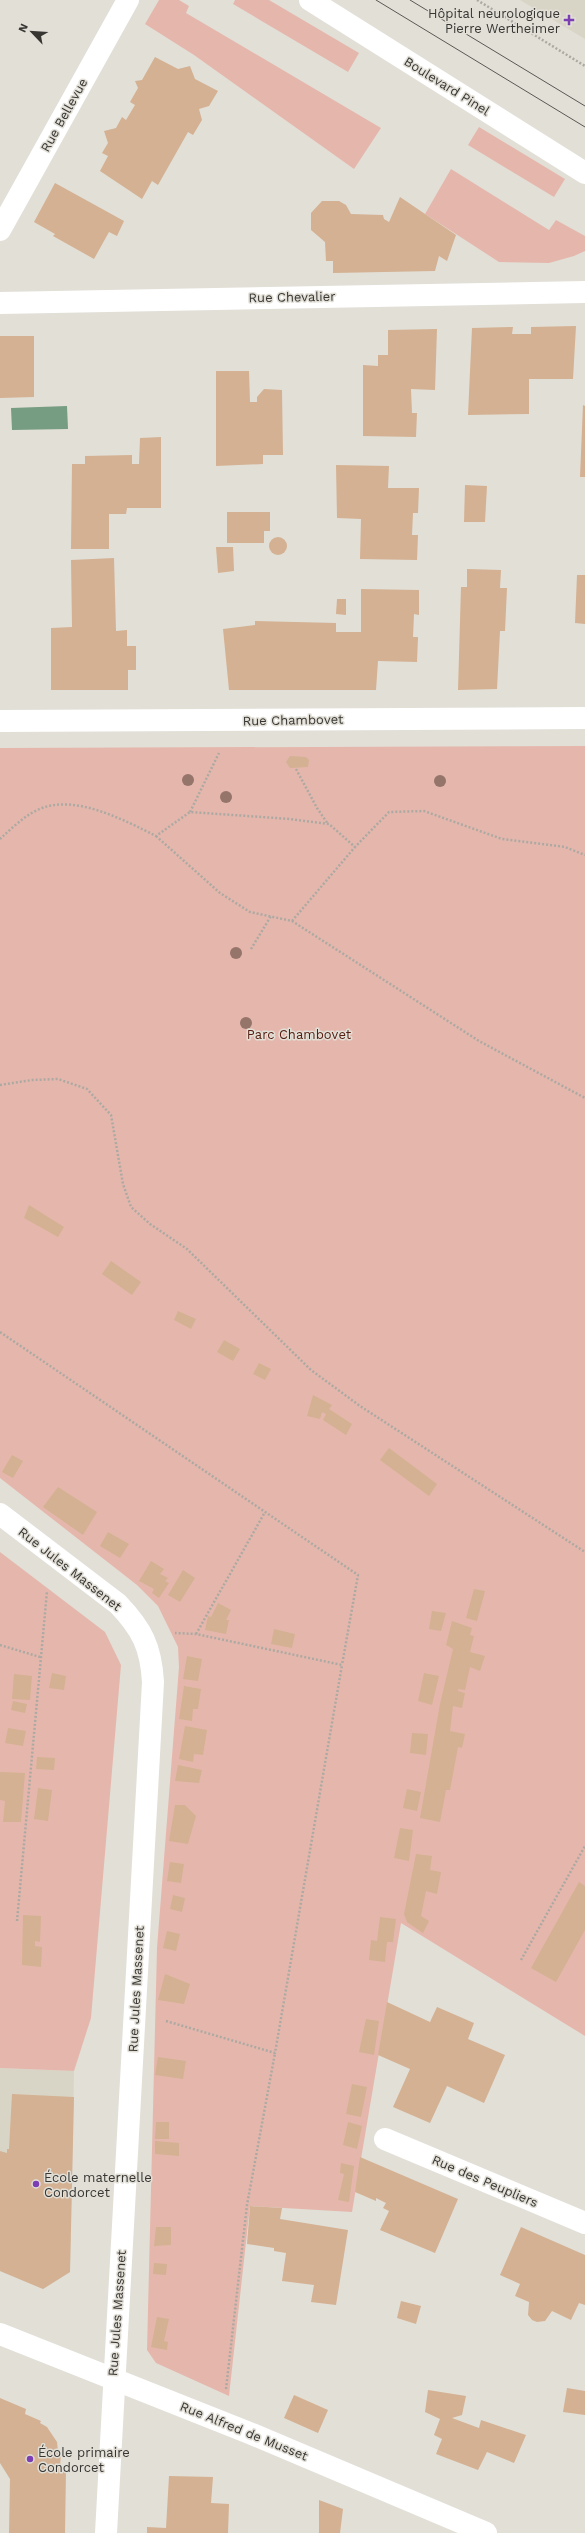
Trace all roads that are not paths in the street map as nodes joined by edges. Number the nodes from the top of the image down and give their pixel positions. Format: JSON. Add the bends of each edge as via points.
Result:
{"nodes":[{"id":1,"x":128,"y":0,"type":"edge"},
{"id":2,"x":310,"y":0,"type":"edge"},
{"id":3,"x":585,"y":173,"type":"edge"},
{"id":4,"x":0,"y":230,"type":"edge"},
{"id":5,"x":585,"y":292,"type":"edge"},
{"id":6,"x":0,"y":303,"type":"edge"},
{"id":7,"x":585,"y":718,"type":"edge"},
{"id":8,"x":0,"y":721,"type":"edge"},
{"id":9,"x":0,"y":1514,"type":"edge"},
{"id":10,"x":385,"y":2139,"type":"dead end"},
{"id":11,"x":585,"y":2223,"type":"edge"},
{"id":12,"x":0,"y":2334,"type":"edge"},
{"id":13,"x":113,"y":2378,"type":"junction"},
{"id":14,"x":106,"y":2533,"type":"edge"},
{"id":15,"x":486,"y":2533,"type":"edge"}],
"edges":[{"from":1,"to":4,"type":"street","name":"Rue Bellevue"},
{"from":2,"to":3,"type":"street","name":"Boulevard Pinel"},
{"from":5,"to":6,"type":"street","name":"Rue Chevalier"},
{"from":7,"to":8,"type":"street","name":"Rue Chambovet"},
{"from":9,"to":13,"type":"street","name":"Rue Jules Massenet","via":[[118,1604],[132,1619],[144,1638],[152,1667]]},
{"from":10,"to":11,"type":"street","name":"Rue des Peupliers"},
{"from":12,"to":13,"type":"street","name":"Rue Alfred de Musset"},
{"from":13,"to":14,"type":"street","name":"Rue Jules Massenet"},
{"from":13,"to":15,"type":"street","name":"Rue Alfred de Musset"}]}
